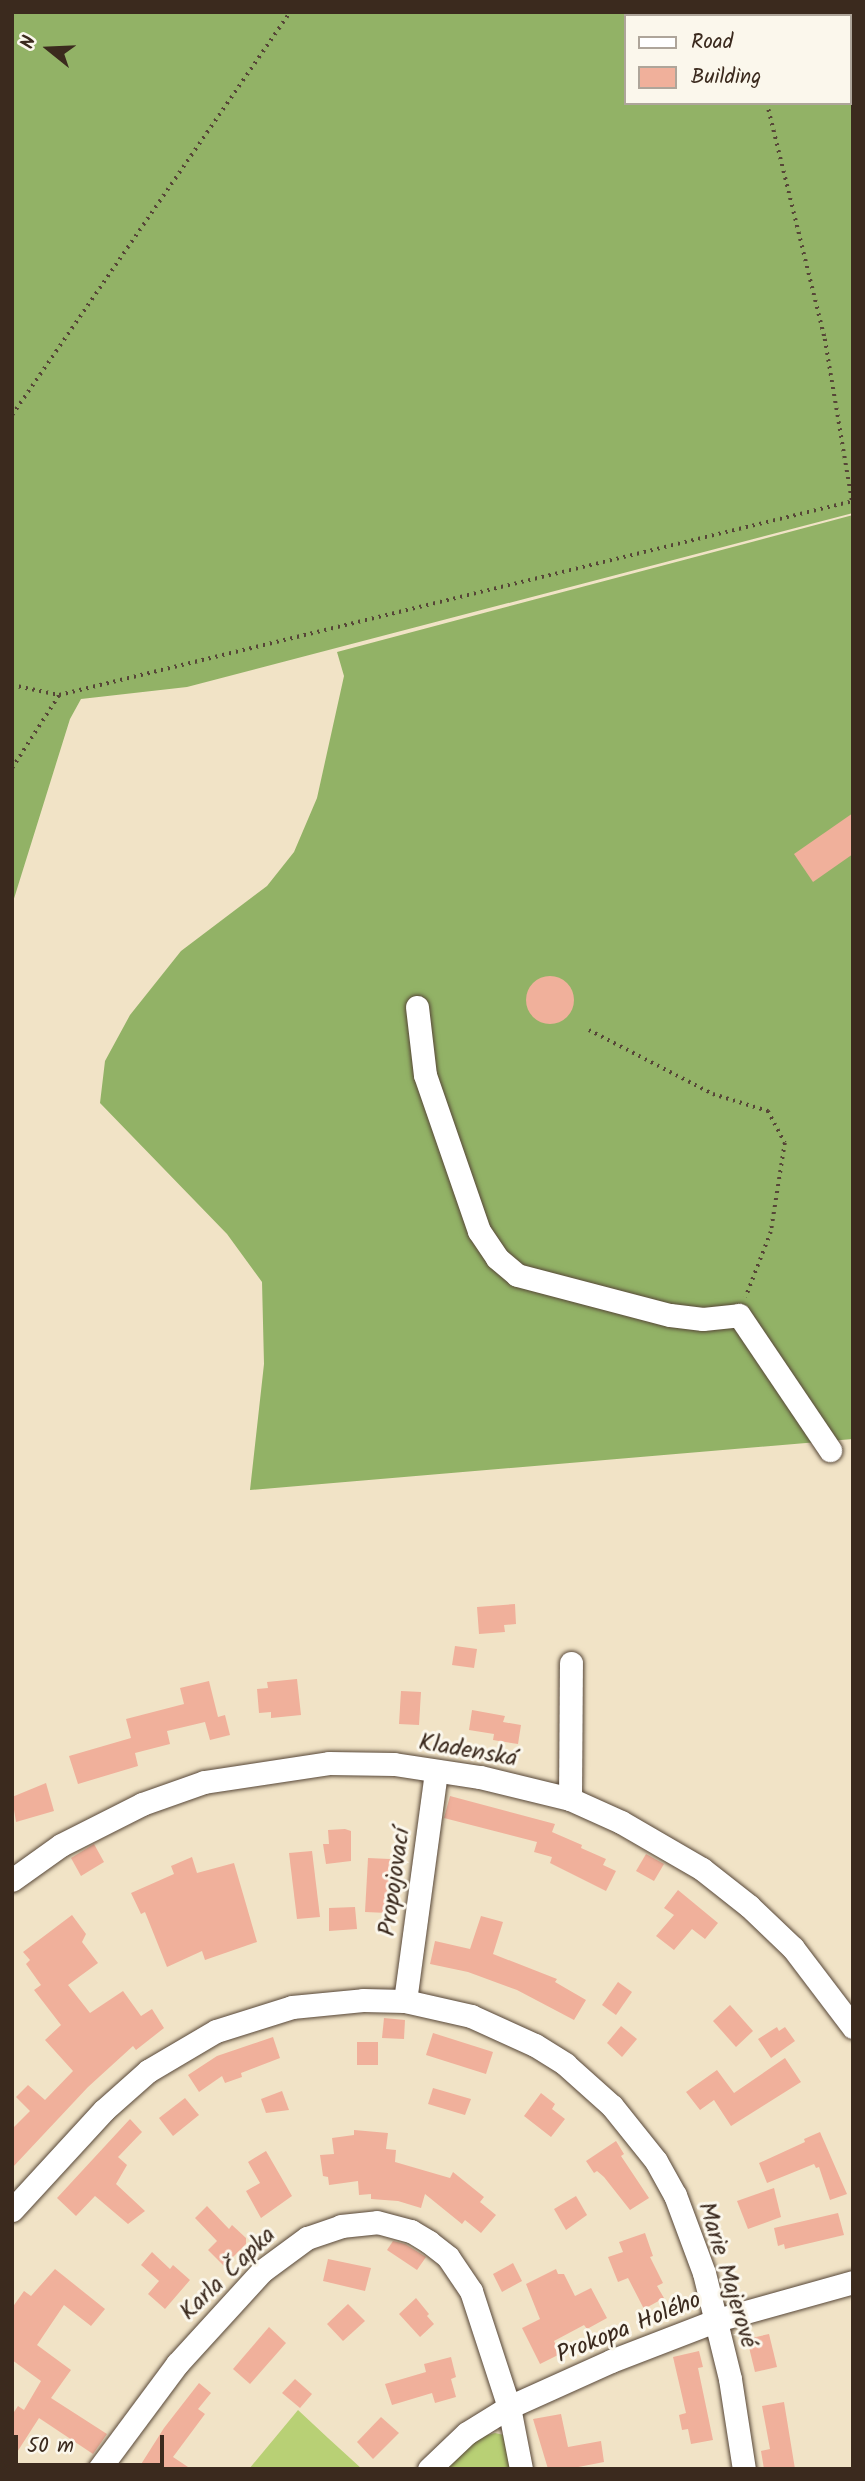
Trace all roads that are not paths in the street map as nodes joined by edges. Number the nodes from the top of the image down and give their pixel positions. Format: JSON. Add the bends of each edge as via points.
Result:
{"nodes":[{"id":1,"x":417,"y":1007,"type":"dead end"},
{"id":2,"x":830,"y":1450,"type":"dead end"},
{"id":3,"x":571,"y":1663,"type":"dead end"},
{"id":4,"x":436,"y":1771,"type":"junction"},
{"id":5,"x":570,"y":1799,"type":"junction"},
{"id":6,"x":12,"y":1880,"type":"edge"},
{"id":7,"x":405,"y":2001,"type":"junction"},
{"id":8,"x":853,"y":2027,"type":"edge"},
{"id":9,"x":12,"y":2210,"type":"edge"},
{"id":10,"x":853,"y":2282,"type":"edge"},
{"id":11,"x":717,"y":2320,"type":"junction"},
{"id":12,"x":509,"y":2407,"type":"junction"},
{"id":13,"x":99,"y":2469,"type":"edge"},
{"id":14,"x":429,"y":2469,"type":"edge"},
{"id":15,"x":520,"y":2469,"type":"edge"},
{"id":16,"x":744,"y":2469,"type":"edge"}],
"edges":[{"from":1,"to":2,"type":"street","via":[[425,1075],[479,1231],[497,1258],[517,1275],[670,1315],[703,1319],[738,1315]]},
{"from":3,"to":5,"type":"street"},
{"from":4,"to":5,"type":"street","name":"Kladenská"},
{"from":4,"to":6,"type":"street","name":"Kladenská","via":[[394,1764],[329,1763],[204,1782],[142,1804],[84,1833]]},
{"from":4,"to":7,"type":"street","name":"Propojovací"},
{"from":5,"to":8,"type":"street","name":"Kladenská","via":[[675,1852],[726,1888],[793,1948]]},
{"from":7,"to":9,"type":"street","name":"Marie Majerové","via":[[292,2007],[216,2031],[182,2048],[104,2109]]},
{"from":7,"to":11,"type":"street","name":"Marie Majerové","via":[[471,2016],[535,2045],[565,2064],[612,2106],[656,2161],[675,2195]]},
{"from":10,"to":11,"type":"street","name":"Prokopa Holého"},
{"from":11,"to":12,"type":"street","name":"Prokopa Holého"},
{"from":11,"to":16,"type":"street","name":"Marie Majerové"},
{"from":12,"to":13,"type":"street","name":"Karla Čapka","via":[[480,2312],[448,2257],[411,2231],[377,2222],[352,2224],[307,2238],[262,2272],[197,2340]]},
{"from":12,"to":14,"type":"street","name":"Prokopa Holého","via":[[467,2432]]},
{"from":12,"to":15,"type":"street","name":"Karla Čapka"}]}
